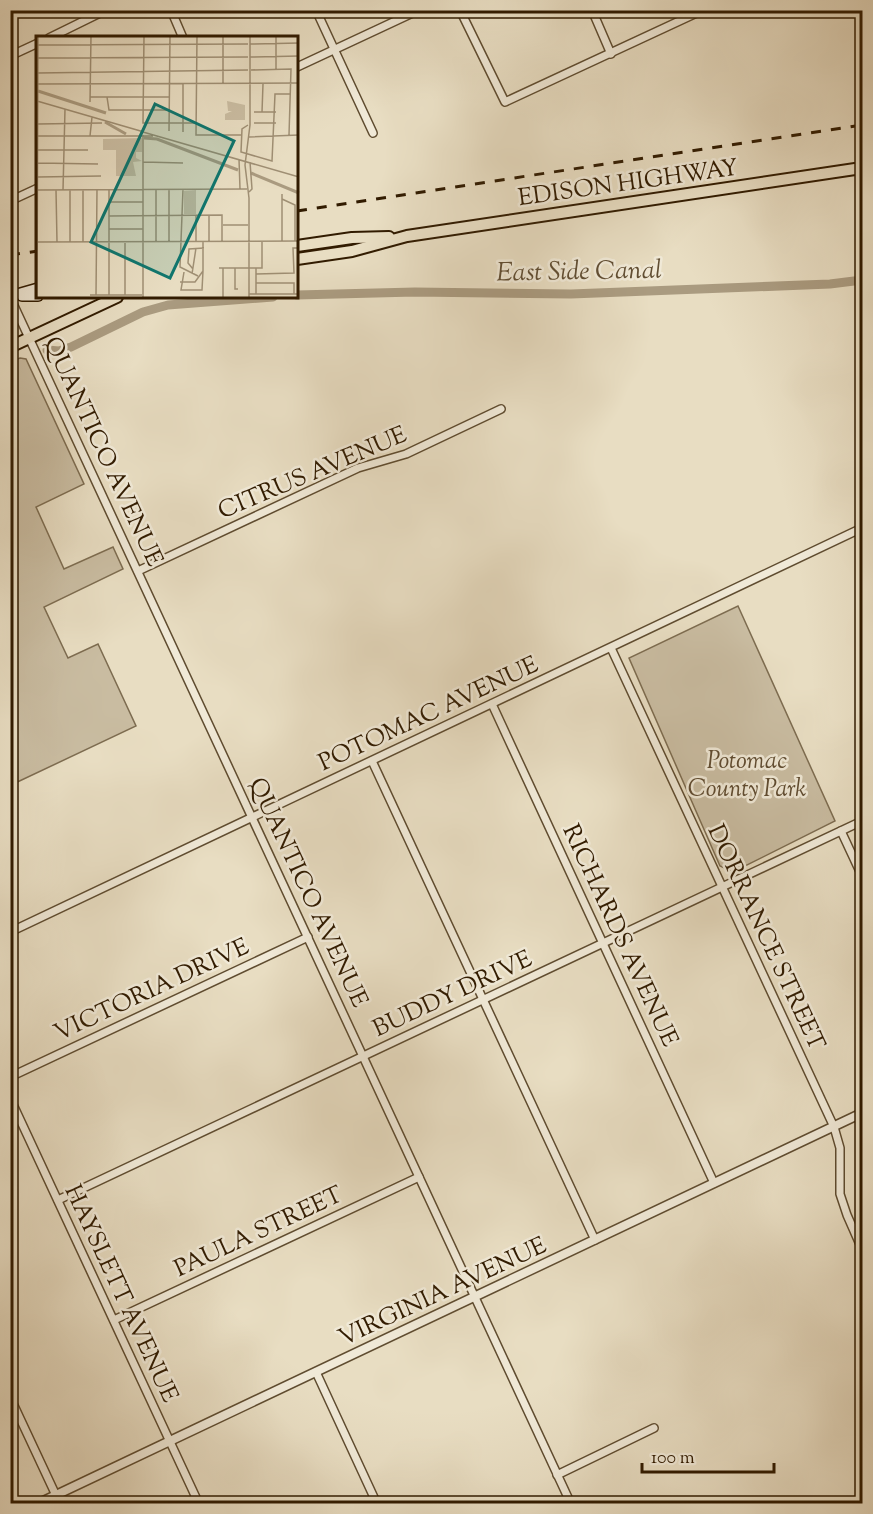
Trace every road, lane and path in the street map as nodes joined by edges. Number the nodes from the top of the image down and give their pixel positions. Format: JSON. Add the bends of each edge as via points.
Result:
{"nodes":[{"id":1,"x":106,"y":10,"type":"edge"},
{"id":2,"x":171,"y":10,"type":"edge"},
{"id":3,"x":316,"y":10,"type":"edge"},
{"id":4,"x":418,"y":10,"type":"edge"},
{"id":5,"x":460,"y":10,"type":"edge"},
{"id":6,"x":592,"y":10,"type":"edge"},
{"id":7,"x":703,"y":10,"type":"edge"},
{"id":8,"x":53,"y":36,"type":"edge"},
{"id":9,"x":182,"y":36,"type":"edge"},
{"id":10,"x":36,"y":44,"type":"edge"},
{"id":11,"x":334,"y":49,"type":"junction"},
{"id":12,"x":611,"y":54,"type":"junction"},
{"id":13,"x":10,"y":56,"type":"edge"},
{"id":14,"x":298,"y":67,"type":"edge"},
{"id":15,"x":373,"y":133,"type":"dead end"},
{"id":16,"x":860,"y":168,"type":"edge"},
{"id":17,"x":36,"y":189,"type":"edge"},
{"id":18,"x":10,"y":201,"type":"edge"},
{"id":19,"x":407,"y":236,"type":"junction"},
{"id":20,"x":298,"y":246,"type":"edge"},
{"id":21,"x":298,"y":259,"type":"edge"},
{"id":22,"x":36,"y":289,"type":"edge"},
{"id":23,"x":10,"y":296,"type":"edge"},
{"id":24,"x":36,"y":296,"type":"edge"},
{"id":25,"x":115,"y":298,"type":"edge"},
{"id":26,"x":30,"y":338,"type":"junction"},
{"id":27,"x":10,"y":347,"type":"edge"},
{"id":28,"x":501,"y":409,"type":"dead end"},
{"id":29,"x":862,"y":528,"type":"edge"},
{"id":30,"x":138,"y":571,"type":"junction"},
{"id":31,"x":611,"y":648,"type":"junction"},
{"id":32,"x":492,"y":704,"type":"junction"},
{"id":33,"x":372,"y":761,"type":"junction"},
{"id":34,"x":253,"y":818,"type":"junction"},
{"id":35,"x":862,"y":821,"type":"edge"},
{"id":36,"x":841,"y":831,"type":"junction"},
{"id":37,"x":862,"y":876,"type":"edge"},
{"id":38,"x":723,"y":887,"type":"junction"},
{"id":39,"x":10,"y":932,"type":"edge"},
{"id":40,"x":308,"y":937,"type":"junction"},
{"id":41,"x":603,"y":944,"type":"junction"},
{"id":42,"x":483,"y":1000,"type":"junction"},
{"id":43,"x":364,"y":1057,"type":"junction"},
{"id":44,"x":10,"y":1077,"type":"edge"},
{"id":45,"x":10,"y":1098,"type":"edge"},
{"id":46,"x":862,"y":1113,"type":"edge"},
{"id":47,"x":834,"y":1127,"type":"junction"},
{"id":48,"x":419,"y":1177,"type":"junction"},
{"id":49,"x":714,"y":1183,"type":"junction"},
{"id":50,"x":58,"y":1200,"type":"junction"},
{"id":51,"x":595,"y":1240,"type":"junction"},
{"id":52,"x":862,"y":1250,"type":"edge"},
{"id":53,"x":475,"y":1296,"type":"junction"},
{"id":54,"x":114,"y":1320,"type":"junction"},
{"id":55,"x":316,"y":1372,"type":"junction"},
{"id":56,"x":10,"y":1397,"type":"edge"},
{"id":57,"x":654,"y":1428,"type":"dead end"},
{"id":58,"x":170,"y":1441,"type":"junction"},
{"id":59,"x":557,"y":1474,"type":"junction"},
{"id":60,"x":58,"y":1499,"type":"edge"},
{"id":61,"x":37,"y":1503,"type":"edge"},
{"id":62,"x":199,"y":1503,"type":"edge"},
{"id":63,"x":377,"y":1503,"type":"edge"},
{"id":64,"x":571,"y":1503,"type":"edge"}],
"edges":[{"from":1,"to":8,"type":"street"},
{"from":2,"to":9,"type":"street"},
{"from":3,"to":11,"type":"street"},
{"from":4,"to":11,"type":"street"},
{"from":5,"to":12,"type":"street","via":[[506,102]]},
{"from":6,"to":12,"type":"street"},
{"from":7,"to":12,"type":"street"},
{"from":10,"to":13,"type":"street"},
{"from":11,"to":14,"type":"street"},
{"from":11,"to":15,"type":"street"},
{"from":16,"to":19,"type":"main road","name":"EDISON HIGHWAY"},
{"from":17,"to":18,"type":"street"},
{"from":19,"to":20,"type":"main road","name":"EDISON HIGHWAY"},
{"from":19,"to":21,"type":"main road","name":"EDISON HIGHWAY"},
{"from":22,"to":23,"type":"main road"},
{"from":23,"to":24,"type":"main road"},
{"from":23,"to":26,"type":"street","name":"QUANTICO AVENUE"},
{"from":25,"to":26,"type":"main road"},
{"from":26,"to":27,"type":"main road"},
{"from":26,"to":30,"type":"street","name":"QUANTICO AVENUE"},
{"from":28,"to":30,"type":"street","name":"CITRUS AVENUE","via":[[406,454],[358,468]]},
{"from":29,"to":31,"type":"street","name":"POTOMAC AVENUE"},
{"from":30,"to":34,"type":"street","name":"QUANTICO AVENUE"},
{"from":31,"to":32,"type":"street","name":"POTOMAC AVENUE"},
{"from":31,"to":38,"type":"street","name":"DORRANCE STREET"},
{"from":32,"to":33,"type":"street","name":"POTOMAC AVENUE"},
{"from":32,"to":41,"type":"street","name":"RICHARDS AVENUE"},
{"from":33,"to":34,"type":"street","name":"POTOMAC AVENUE"},
{"from":33,"to":42,"type":"street"},
{"from":34,"to":39,"type":"street","name":"POTOMAC AVENUE"},
{"from":34,"to":40,"type":"street","name":"QUANTICO AVENUE"},
{"from":35,"to":36,"type":"street","name":"BUDDY DRIVE"},
{"from":36,"to":37,"type":"street"},
{"from":36,"to":38,"type":"street","name":"BUDDY DRIVE"},
{"from":38,"to":41,"type":"street","name":"BUDDY DRIVE"},
{"from":38,"to":47,"type":"street","name":"DORRANCE STREET"},
{"from":40,"to":43,"type":"street","name":"QUANTICO AVENUE"},
{"from":40,"to":44,"type":"street","name":"VICTORIA DRIVE"},
{"from":41,"to":42,"type":"street","name":"BUDDY DRIVE"},
{"from":41,"to":49,"type":"street","name":"RICHARDS AVENUE"},
{"from":42,"to":43,"type":"street","name":"BUDDY DRIVE"},
{"from":42,"to":51,"type":"street"},
{"from":43,"to":48,"type":"street","name":"QUANTICO AVENUE"},
{"from":43,"to":50,"type":"street","name":"BUDDY DRIVE"},
{"from":45,"to":50,"type":"street","name":"HAYSLETT AVENUE"},
{"from":46,"to":47,"type":"street","name":"VIRGINIA AVENUE"},
{"from":47,"to":49,"type":"street","name":"VIRGINIA AVENUE"},
{"from":47,"to":52,"type":"street","name":"DORRANCE STREET","via":[[840,1148],[840,1194]]},
{"from":48,"to":53,"type":"street","name":"QUANTICO AVENUE"},
{"from":48,"to":54,"type":"street","name":"PAULA STREET"},
{"from":49,"to":51,"type":"street","name":"VIRGINIA AVENUE"},
{"from":50,"to":54,"type":"street","name":"HAYSLETT AVENUE"},
{"from":51,"to":53,"type":"street","name":"VIRGINIA AVENUE"},
{"from":53,"to":55,"type":"street","name":"VIRGINIA AVENUE"},
{"from":53,"to":59,"type":"street","name":"QUANTICO AVENUE"},
{"from":54,"to":58,"type":"street","name":"HAYSLETT AVENUE"},
{"from":55,"to":58,"type":"street","name":"VIRGINIA AVENUE"},
{"from":55,"to":63,"type":"street"},
{"from":56,"to":60,"type":"street"},
{"from":57,"to":59,"type":"street"},
{"from":58,"to":60,"type":"street","name":"VIRGINIA AVENUE"},
{"from":58,"to":62,"type":"street","name":"HAYSLETT AVENUE"},
{"from":59,"to":64,"type":"street","name":"QUANTICO AVENUE"},
{"from":60,"to":61,"type":"street","name":"VIRGINIA AVENUE"}]}
